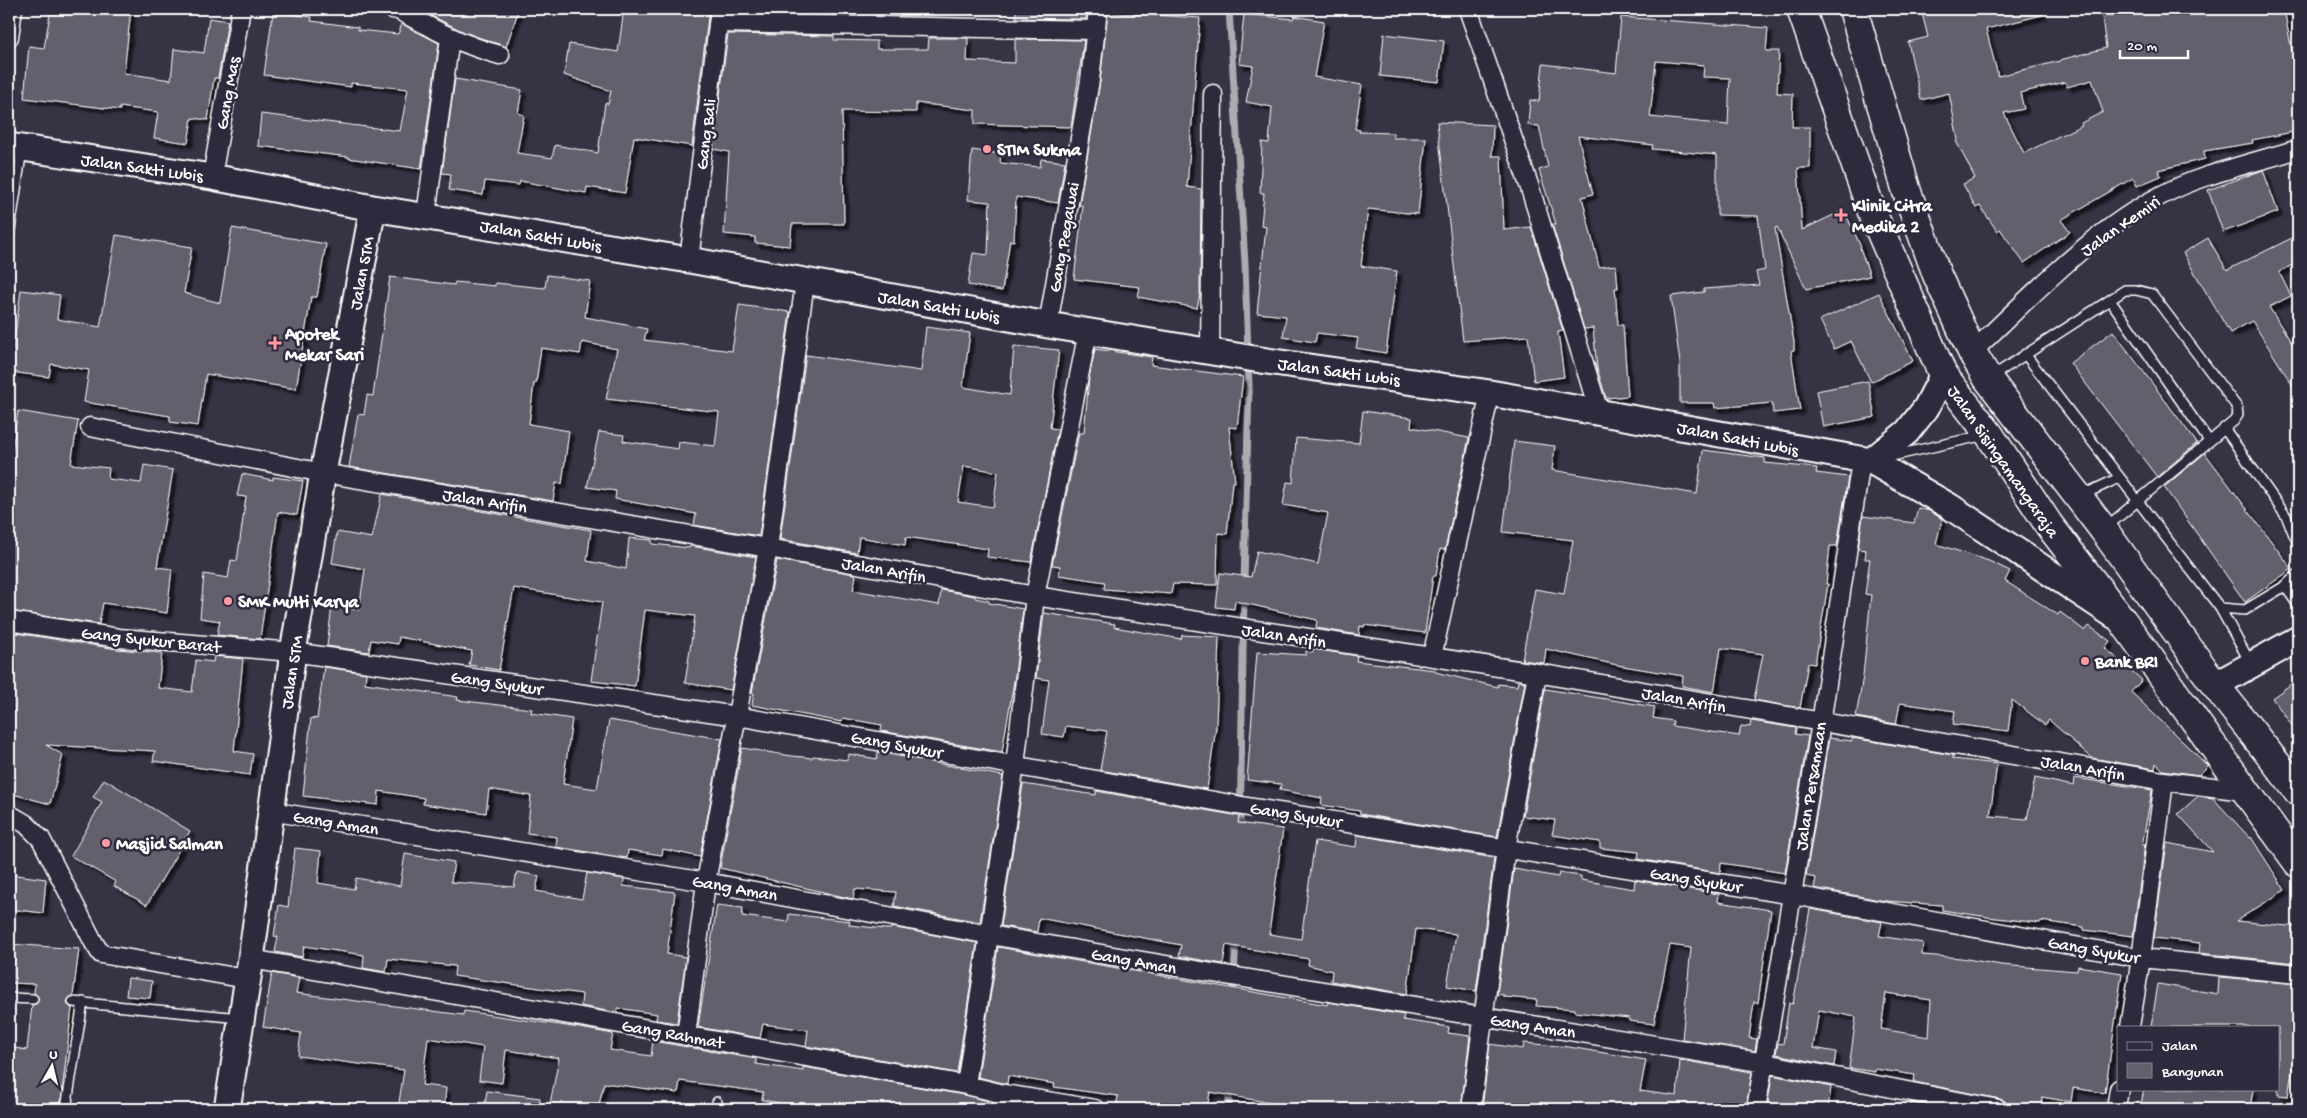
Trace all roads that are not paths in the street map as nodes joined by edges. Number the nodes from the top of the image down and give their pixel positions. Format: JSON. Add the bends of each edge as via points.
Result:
{"nodes":[{"id":1,"x":13,"y":9,"type":"edge"},
{"id":2,"x":241,"y":9,"type":"edge"},
{"id":3,"x":396,"y":9,"type":"edge"},
{"id":4,"x":866,"y":9,"type":"edge"},
{"id":5,"x":1098,"y":9,"type":"edge"},
{"id":6,"x":1468,"y":9,"type":"edge"},
{"id":7,"x":1801,"y":9,"type":"edge"},
{"id":8,"x":1853,"y":9,"type":"edge"},
{"id":9,"x":719,"y":16,"type":"edge"},
{"id":10,"x":867,"y":27,"type":"junction"},
{"id":11,"x":1094,"y":30,"type":"junction"},
{"id":12,"x":9,"y":37,"type":"edge"},
{"id":13,"x":450,"y":38,"type":"junction"},
{"id":14,"x":500,"y":55,"type":"dead end"},
{"id":15,"x":1213,"y":94,"type":"dead end"},
{"id":16,"x":15,"y":148,"type":"edge"},
{"id":17,"x":2298,"y":149,"type":"edge"},
{"id":18,"x":212,"y":177,"type":"junction"},
{"id":19,"x":373,"y":208,"type":"junction"},
{"id":20,"x":426,"y":215,"type":"junction"},
{"id":21,"x":9,"y":237,"type":"edge"},
{"id":22,"x":689,"y":260,"type":"junction"},
{"id":23,"x":805,"y":282,"type":"junction"},
{"id":24,"x":2110,"y":300,"type":"junction"},
{"id":25,"x":1048,"y":325,"type":"junction"},
{"id":26,"x":1088,"y":331,"type":"junction"},
{"id":27,"x":1215,"y":351,"type":"junction"},
{"id":28,"x":1972,"y":352,"type":"junction"},
{"id":29,"x":2025,"y":354,"type":"junction"},
{"id":30,"x":1943,"y":375,"type":"junction"},
{"id":31,"x":1988,"y":379,"type":"junction"},
{"id":32,"x":1490,"y":393,"type":"junction"},
{"id":33,"x":1599,"y":412,"type":"junction"},
{"id":34,"x":90,"y":427,"type":"dead end"},
{"id":35,"x":2224,"y":428,"type":"junction"},
{"id":36,"x":1989,"y":434,"type":"junction"},
{"id":37,"x":2209,"y":441,"type":"junction"},
{"id":38,"x":1866,"y":461,"type":"junction"},
{"id":39,"x":323,"y":473,"type":"junction"},
{"id":40,"x":2119,"y":478,"type":"junction"},
{"id":41,"x":2078,"y":497,"type":"junction"},
{"id":42,"x":2137,"y":502,"type":"junction"},
{"id":43,"x":2103,"y":529,"type":"junction"},
{"id":44,"x":2298,"y":544,"type":"edge"},
{"id":45,"x":768,"y":548,"type":"junction"},
{"id":46,"x":2298,"y":574,"type":"edge"},
{"id":47,"x":2285,"y":586,"type":"junction"},
{"id":48,"x":1035,"y":596,"type":"junction"},
{"id":49,"x":2298,"y":605,"type":"edge"},
{"id":50,"x":2220,"y":608,"type":"junction"},
{"id":51,"x":2122,"y":620,"type":"junction"},
{"id":52,"x":9,"y":621,"type":"edge"},
{"id":53,"x":2298,"y":639,"type":"edge"},
{"id":54,"x":293,"y":652,"type":"junction"},
{"id":55,"x":1432,"y":657,"type":"junction"},
{"id":56,"x":2251,"y":665,"type":"junction"},
{"id":57,"x":1537,"y":673,"type":"junction"},
{"id":58,"x":2215,"y":685,"type":"junction"},
{"id":59,"x":736,"y":716,"type":"junction"},
{"id":60,"x":1821,"y":723,"type":"junction"},
{"id":61,"x":1015,"y":765,"type":"junction"},
{"id":62,"x":2164,"y":781,"type":"junction"},
{"id":63,"x":2245,"y":790,"type":"junction"},
{"id":64,"x":2298,"y":791,"type":"edge"},
{"id":65,"x":270,"y":811,"type":"junction"},
{"id":66,"x":9,"y":814,"type":"edge"},
{"id":67,"x":1506,"y":849,"type":"junction"},
{"id":68,"x":2298,"y":863,"type":"edge"},
{"id":69,"x":706,"y":882,"type":"junction"},
{"id":70,"x":1792,"y":895,"type":"junction"},
{"id":71,"x":990,"y":935,"type":"junction"},
{"id":72,"x":2141,"y":958,"type":"junction"},
{"id":73,"x":249,"y":969,"type":"junction"},
{"id":74,"x":2298,"y":974,"type":"edge"},
{"id":75,"x":9,"y":998,"type":"edge"},
{"id":76,"x":33,"y":999,"type":"dead end"},
{"id":77,"x":73,"y":1002,"type":"dead end"},
{"id":78,"x":83,"y":1002,"type":"junction"},
{"id":79,"x":240,"y":1018,"type":"junction"},
{"id":80,"x":1484,"y":1018,"type":"junction"},
{"id":81,"x":2130,"y":1026,"type":"edge"},
{"id":82,"x":686,"y":1036,"type":"junction"},
{"id":83,"x":1765,"y":1063,"type":"junction"},
{"id":84,"x":966,"y":1085,"type":"junction"},
{"id":85,"x":2119,"y":1090,"type":"edge"},
{"id":86,"x":1003,"y":1102,"type":"edge"},
{"id":87,"x":66,"y":1109,"type":"edge"},
{"id":88,"x":227,"y":1109,"type":"edge"},
{"id":89,"x":1095,"y":1109,"type":"edge"},
{"id":90,"x":1471,"y":1109,"type":"edge"},
{"id":91,"x":1756,"y":1109,"type":"edge"},
{"id":92,"x":1998,"y":1109,"type":"edge"},
{"id":93,"x":2116,"y":1109,"type":"edge"}],
"edges":[{"from":1,"to":12,"type":"street"},
{"from":2,"to":18,"type":"street","name":"Gang Mas"},
{"from":3,"to":13,"type":"street"},
{"from":4,"to":10,"type":"street"},
{"from":5,"to":11,"type":"street","name":"Gang Pegawai"},
{"from":6,"to":33,"type":"street","via":[[1528,185]]},
{"from":7,"to":30,"type":"main road","name":"Jalan Sisingamangaraja","via":[[1872,212]]},
{"from":8,"to":28,"type":"main road","name":"Jalan Sisingamangaraja","via":[[1907,192],[1937,275]]},
{"from":9,"to":10,"type":"street"},
{"from":9,"to":22,"type":"street","name":"Gang Bali"},
{"from":10,"to":11,"type":"street"},
{"from":11,"to":25,"type":"street","name":"Gang Pegawai","via":[[1090,80]]},
{"from":13,"to":14,"type":"street"},
{"from":13,"to":20,"type":"street"},
{"from":15,"to":27,"type":"street"},
{"from":16,"to":18,"type":"street","name":"Jalan Sakti Lubis"},
{"from":16,"to":21,"type":"lane"},
{"from":17,"to":28,"type":"street","name":"Jalan Kemiri","via":[[2162,195],[2121,221],[2072,259]]},
{"from":18,"to":19,"type":"street","name":"Jalan Sakti Lubis"},
{"from":19,"to":20,"type":"street","name":"Jalan Sakti Lubis"},
{"from":19,"to":39,"type":"street","name":"Jalan STM"},
{"from":20,"to":22,"type":"street","name":"Jalan Sakti Lubis"},
{"from":22,"to":23,"type":"street","name":"Jalan Sakti Lubis"},
{"from":23,"to":25,"type":"street","name":"Jalan Sakti Lubis"},
{"from":23,"to":45,"type":"street"},
{"from":24,"to":29,"type":"lane"},
{"from":24,"to":35,"type":"lane","via":[[2125,290],[2152,294],[2237,407],[2238,415]]},
{"from":24,"to":37,"type":"lane"},
{"from":25,"to":26,"type":"street","name":"Jalan Sakti Lubis"},
{"from":26,"to":27,"type":"street","name":"Jalan Sakti Lubis"},
{"from":26,"to":48,"type":"street"},
{"from":27,"to":32,"type":"street","name":"Jalan Sakti Lubis"},
{"from":28,"to":31,"type":"main road","name":"Jalan Sisingamangaraja"},
{"from":29,"to":31,"type":"lane"},
{"from":29,"to":40,"type":"lane"},
{"from":30,"to":36,"type":"main road","name":"Jalan Sisingamangaraja"},
{"from":30,"to":38,"type":"street","via":[[1926,408],[1907,432]]},
{"from":31,"to":41,"type":"main road","name":"Jalan Sisingamangaraja"},
{"from":32,"to":33,"type":"street","name":"Jalan Sakti Lubis"},
{"from":32,"to":55,"type":"street"},
{"from":33,"to":38,"type":"street","name":"Jalan Sakti Lubis"},
{"from":34,"to":39,"type":"street","name":"Jalan Arifin"},
{"from":35,"to":37,"type":"lane"},
{"from":35,"to":44,"type":"lane","via":[[2286,516]]},
{"from":36,"to":38,"type":"lane"},
{"from":36,"to":51,"type":"main road","name":"Jalan Sisingamangaraja","via":[[2049,525]]},
{"from":37,"to":42,"type":"lane"},
{"from":38,"to":51,"type":"street","name":"Jalan Sakti Lubis","via":[[1949,506]]},
{"from":38,"to":60,"type":"street","name":"Jalan Persamaan"},
{"from":39,"to":45,"type":"street","name":"Jalan Arifin"},
{"from":39,"to":54,"type":"street","name":"Jalan STM"},
{"from":40,"to":41,"type":"lane"},
{"from":40,"to":42,"type":"lane"},
{"from":41,"to":43,"type":"main road","name":"Jalan Sisingamangaraja"},
{"from":42,"to":43,"type":"lane"},
{"from":42,"to":50,"type":"lane"},
{"from":43,"to":58,"type":"main road","name":"Jalan Sisingamangaraja"},
{"from":45,"to":48,"type":"street","name":"Jalan Arifin"},
{"from":45,"to":59,"type":"street"},
{"from":46,"to":47,"type":"lane"},
{"from":47,"to":49,"type":"lane"},
{"from":47,"to":50,"type":"lane","via":[[2245,610]]},
{"from":48,"to":55,"type":"street","name":"Jalan Arifin"},
{"from":48,"to":61,"type":"street"},
{"from":50,"to":56,"type":"lane"},
{"from":51,"to":63,"type":"main road","name":"Jalan Sisingamangaraja"},
{"from":52,"to":54,"type":"street","name":"Gang Syukur Barat","via":[[119,638]]},
{"from":53,"to":56,"type":"street"},
{"from":54,"to":59,"type":"street","name":"Gang Syukur"},
{"from":54,"to":65,"type":"street","name":"Jalan STM"},
{"from":55,"to":57,"type":"street","name":"Jalan Arifin"},
{"from":56,"to":58,"type":"street"},
{"from":57,"to":60,"type":"street","name":"Jalan Arifin"},
{"from":57,"to":67,"type":"street"},
{"from":58,"to":64,"type":"main road","name":"Jalan Sisingamangaraja"},
{"from":59,"to":61,"type":"street","name":"Gang Syukur"},
{"from":59,"to":69,"type":"street"},
{"from":60,"to":62,"type":"street","name":"Jalan Arifin"},
{"from":60,"to":70,"type":"street","name":"Jalan Persamaan"},
{"from":61,"to":67,"type":"street","name":"Gang Syukur"},
{"from":61,"to":71,"type":"street"},
{"from":62,"to":63,"type":"street","name":"Jalan Arifin"},
{"from":62,"to":72,"type":"street"},
{"from":63,"to":68,"type":"main road","name":"Jalan Sisingamangaraja"},
{"from":65,"to":69,"type":"street","name":"Gang Aman"},
{"from":65,"to":73,"type":"street","name":"Jalan STM"},
{"from":66,"to":73,"type":"street","name":"Gang Rahmat","via":[[26,824],[41,839],[101,954]]},
{"from":67,"to":70,"type":"street","name":"Gang Syukur"},
{"from":67,"to":80,"type":"street"},
{"from":69,"to":71,"type":"street","name":"Gang Aman"},
{"from":69,"to":82,"type":"street"},
{"from":70,"to":72,"type":"street","name":"Gang Syukur"},
{"from":70,"to":83,"type":"street","name":"Jalan Persamaan"},
{"from":71,"to":80,"type":"street","name":"Gang Aman"},
{"from":71,"to":84,"type":"street"},
{"from":72,"to":74,"type":"street","name":"Gang Syukur"},
{"from":72,"to":81,"type":"street"},
{"from":73,"to":79,"type":"street","name":"Jalan STM"},
{"from":73,"to":82,"type":"street","name":"Gang Rahmat"},
{"from":75,"to":76,"type":"lane"},
{"from":77,"to":78,"type":"lane"},
{"from":78,"to":79,"type":"lane"},
{"from":78,"to":87,"type":"lane"},
{"from":79,"to":88,"type":"street","name":"Jalan STM"},
{"from":80,"to":83,"type":"street","name":"Gang Aman"},
{"from":80,"to":90,"type":"street"},
{"from":82,"to":84,"type":"street","name":"Gang Rahmat"},
{"from":83,"to":91,"type":"street","name":"Jalan Persamaan"},
{"from":83,"to":92,"type":"street","name":"Gang Aman"},
{"from":84,"to":86,"type":"street","name":"Gang Rahmat"},
{"from":85,"to":93,"type":"street"},
{"from":86,"to":89,"type":"street","name":"Gang Rahmat"}]}
